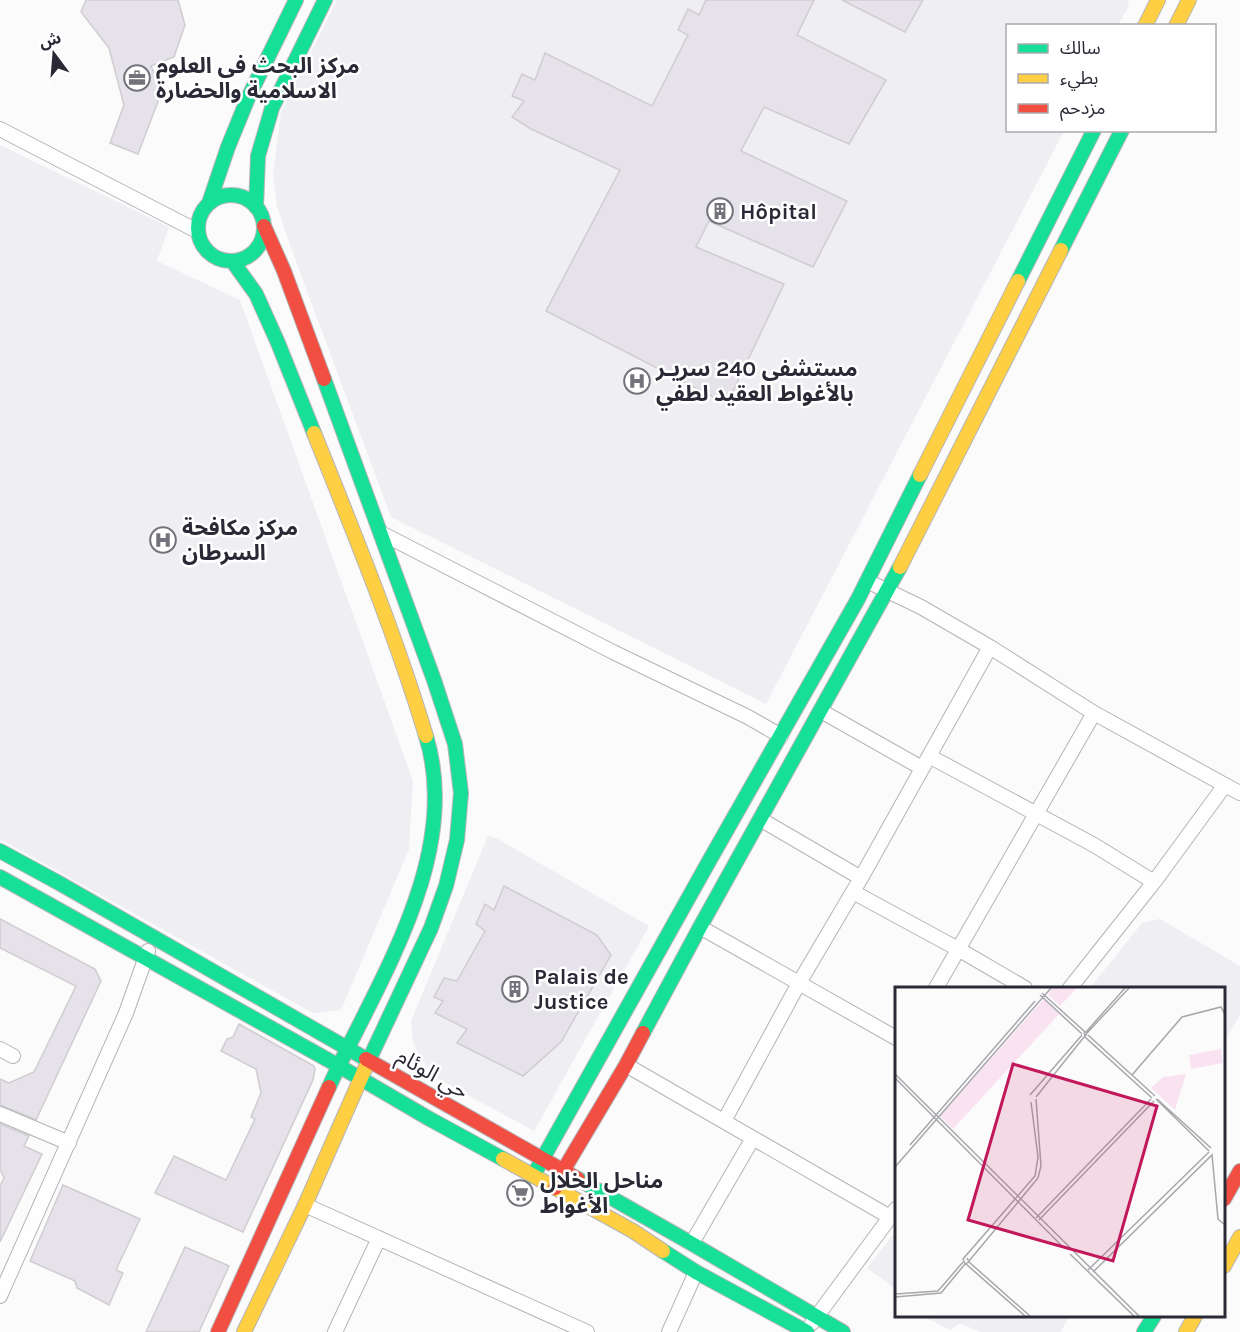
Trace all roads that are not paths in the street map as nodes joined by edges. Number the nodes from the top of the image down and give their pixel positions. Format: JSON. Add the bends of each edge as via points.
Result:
{"nodes":[{"id":1,"x":296,"y":0,"type":"edge"},
{"id":2,"x":326,"y":0,"type":"edge"},
{"id":3,"x":1158,"y":0,"type":"edge"},
{"id":4,"x":1188,"y":0,"type":"edge"},
{"id":5,"x":1146,"y":24,"type":"edge"},
{"id":6,"x":1177,"y":24,"type":"edge"},
{"id":7,"x":0,"y":129,"type":"edge"},
{"id":8,"x":1093,"y":132,"type":"edge"},
{"id":9,"x":1121,"y":132,"type":"edge"},
{"id":10,"x":209,"y":203,"type":"junction"},
{"id":11,"x":256,"y":207,"type":"junction"},
{"id":12,"x":264,"y":226,"type":"junction"},
{"id":13,"x":197,"y":231,"type":"junction"},
{"id":14,"x":233,"y":262,"type":"junction"},
{"id":15,"x":381,"y":533,"type":"junction"},
{"id":16,"x":867,"y":581,"type":"junction"},
{"id":17,"x":888,"y":591,"type":"junction"},
{"id":18,"x":990,"y":647,"type":"junction"},
{"id":19,"x":821,"y":711,"type":"junction"},
{"id":20,"x":1094,"y":713,"type":"junction"},
{"id":21,"x":781,"y":736,"type":"junction"},
{"id":22,"x":926,"y":762,"type":"junction"},
{"id":23,"x":1225,"y":785,"type":"junction"},
{"id":24,"x":1240,"y":793,"type":"edge"},
{"id":25,"x":1036,"y":813,"type":"junction"},
{"id":26,"x":760,"y":819,"type":"junction"},
{"id":27,"x":0,"y":851,"type":"edge"},
{"id":28,"x":0,"y":877,"type":"edge"},
{"id":29,"x":861,"y":878,"type":"junction"},
{"id":30,"x":1154,"y":882,"type":"junction"},
{"id":31,"x":853,"y":892,"type":"junction"},
{"id":32,"x":700,"y":927,"type":"junction"},
{"id":33,"x":154,"y":938,"type":"junction"},
{"id":34,"x":957,"y":949,"type":"junction"},
{"id":35,"x":145,"y":958,"type":"junction"},
{"id":36,"x":799,"y":983,"type":"junction"},
{"id":37,"x":937,"y":987,"type":"edge"},
{"id":38,"x":1023,"y":987,"type":"edge"},
{"id":39,"x":1071,"y":987,"type":"edge"},
{"id":40,"x":895,"y":1037,"type":"edge"},
{"id":41,"x":348,"y":1048,"type":"junction"},
{"id":42,"x":0,"y":1049,"type":"edge"},
{"id":43,"x":13,"y":1056,"type":"dead end"},
{"id":44,"x":369,"y":1060,"type":"junction"},
{"id":45,"x":626,"y":1065,"type":"junction"},
{"id":46,"x":339,"y":1066,"type":"junction"},
{"id":47,"x":360,"y":1079,"type":"junction"},
{"id":48,"x":0,"y":1114,"type":"edge"},
{"id":49,"x":724,"y":1121,"type":"junction"},
{"id":50,"x":753,"y":1138,"type":"junction"},
{"id":51,"x":69,"y":1143,"type":"junction"},
{"id":52,"x":542,"y":1158,"type":"junction"},
{"id":53,"x":563,"y":1171,"type":"junction"},
{"id":54,"x":1240,"y":1171,"type":"edge"},
{"id":55,"x":533,"y":1176,"type":"junction"},
{"id":56,"x":555,"y":1188,"type":"junction"},
{"id":57,"x":1225,"y":1197,"type":"edge"},
{"id":58,"x":305,"y":1205,"type":"junction"},
{"id":59,"x":893,"y":1213,"type":"edge"},
{"id":60,"x":1240,"y":1237,"type":"edge"},
{"id":61,"x":379,"y":1238,"type":"junction"},
{"id":62,"x":692,"y":1243,"type":"junction"},
{"id":63,"x":1225,"y":1264,"type":"edge"},
{"id":64,"x":696,"y":1272,"type":"junction"},
{"id":65,"x":0,"y":1296,"type":"edge"},
{"id":66,"x":815,"y":1317,"type":"junction"},
{"id":67,"x":1153,"y":1317,"type":"edge"},
{"id":68,"x":1194,"y":1317,"type":"edge"},
{"id":69,"x":556,"y":1318,"type":"junction"},
{"id":70,"x":218,"y":1332,"type":"edge"},
{"id":71,"x":244,"y":1332,"type":"edge"},
{"id":72,"x":336,"y":1332,"type":"edge"},
{"id":73,"x":550,"y":1332,"type":"edge"},
{"id":74,"x":587,"y":1332,"type":"edge"},
{"id":75,"x":669,"y":1332,"type":"edge"},
{"id":76,"x":806,"y":1332,"type":"edge"},
{"id":77,"x":843,"y":1332,"type":"edge"},
{"id":78,"x":1144,"y":1332,"type":"edge"},
{"id":79,"x":1186,"y":1332,"type":"edge"}],
"edges":[{"from":1,"to":10,"type":"street","via":[[244,108]]},
{"from":2,"to":11,"type":"street","via":[[272,108],[258,156]]},
{"from":3,"to":5,"type":"street"},
{"from":4,"to":6,"type":"street"},
{"from":7,"to":13,"type":"street"},
{"from":8,"to":16,"type":"street"},
{"from":9,"to":17,"type":"street"},
{"from":10,"to":11,"type":"street","via":[[228,195],[239,196]]},
{"from":10,"to":13,"type":"street","via":[[198,220]]},
{"from":11,"to":12,"type":"street"},
{"from":12,"to":14,"type":"street","via":[[259,246],[252,254]]},
{"from":12,"to":15,"type":"street"},
{"from":13,"to":14,"type":"street","via":[[205,250],[213,257]]},
{"from":14,"to":41,"type":"street","via":[[256,294],[282,353],[409,680],[430,749],[435,806],[422,879],[390,963]]},
{"from":15,"to":21,"type":"street"},
{"from":15,"to":44,"type":"street","via":[[456,744],[461,793],[457,840],[446,886],[431,928]]},
{"from":16,"to":17,"type":"street"},
{"from":16,"to":21,"type":"street"},
{"from":17,"to":18,"type":"street"},
{"from":17,"to":19,"type":"street"},
{"from":18,"to":20,"type":"street"},
{"from":18,"to":22,"type":"street"},
{"from":19,"to":22,"type":"street"},
{"from":19,"to":26,"type":"street"},
{"from":20,"to":23,"type":"street"},
{"from":20,"to":25,"type":"street"},
{"from":21,"to":52,"type":"street"},
{"from":22,"to":25,"type":"street"},
{"from":22,"to":29,"type":"street"},
{"from":23,"to":24,"type":"street"},
{"from":23,"to":30,"type":"street"},
{"from":25,"to":30,"type":"street"},
{"from":25,"to":34,"type":"street"},
{"from":26,"to":29,"type":"street"},
{"from":26,"to":32,"type":"street"},
{"from":27,"to":33,"type":"street","name":"حي الوئام"},
{"from":28,"to":35,"type":"street","name":"حي الوئام"},
{"from":29,"to":31,"type":"street"},
{"from":30,"to":39,"type":"street"},
{"from":31,"to":34,"type":"street"},
{"from":31,"to":36,"type":"street"},
{"from":32,"to":36,"type":"street"},
{"from":32,"to":45,"type":"street"},
{"from":33,"to":35,"type":"street"},
{"from":33,"to":41,"type":"street","name":"حي الوئام"},
{"from":34,"to":37,"type":"street"},
{"from":34,"to":38,"type":"street"},
{"from":35,"to":46,"type":"street","name":"حي الوئام"},
{"from":35,"to":51,"type":"street","via":[[126,1014]]},
{"from":36,"to":40,"type":"street"},
{"from":36,"to":49,"type":"street"},
{"from":41,"to":44,"type":"street","name":"حي الوئام"},
{"from":41,"to":46,"type":"street"},
{"from":42,"to":43,"type":"street"},
{"from":44,"to":47,"type":"street"},
{"from":44,"to":52,"type":"street","name":"حي الوئام"},
{"from":45,"to":49,"type":"street"},
{"from":45,"to":53,"type":"street"},
{"from":46,"to":47,"type":"street","name":"حي الوئام"},
{"from":46,"to":70,"type":"street"},
{"from":47,"to":55,"type":"street","name":"حي الوئام"},
{"from":47,"to":58,"type":"street"},
{"from":48,"to":51,"type":"street"},
{"from":49,"to":50,"type":"street"},
{"from":50,"to":59,"type":"street"},
{"from":50,"to":62,"type":"street"},
{"from":51,"to":65,"type":"street"},
{"from":52,"to":53,"type":"street","name":"حي الوئام"},
{"from":52,"to":55,"type":"street"},
{"from":53,"to":56,"type":"street"},
{"from":53,"to":62,"type":"street","name":"حي الوئام"},
{"from":54,"to":57,"type":"street"},
{"from":55,"to":56,"type":"street","name":"حي الوئام"},
{"from":56,"to":64,"type":"street","name":"حي الوئام"},
{"from":58,"to":61,"type":"street"},
{"from":58,"to":71,"type":"street"},
{"from":59,"to":66,"type":"street"},
{"from":60,"to":63,"type":"street"},
{"from":61,"to":69,"type":"street"},
{"from":61,"to":72,"type":"street"},
{"from":62,"to":66,"type":"street","name":"حي الوئام"},
{"from":64,"to":75,"type":"street"},
{"from":64,"to":76,"type":"street","name":"حي الوئام"},
{"from":66,"to":76,"type":"street"},
{"from":66,"to":77,"type":"street","name":"حي الوئام"},
{"from":67,"to":78,"type":"street"},
{"from":68,"to":79,"type":"street"},
{"from":69,"to":73,"type":"street"},
{"from":69,"to":74,"type":"street"}]}
